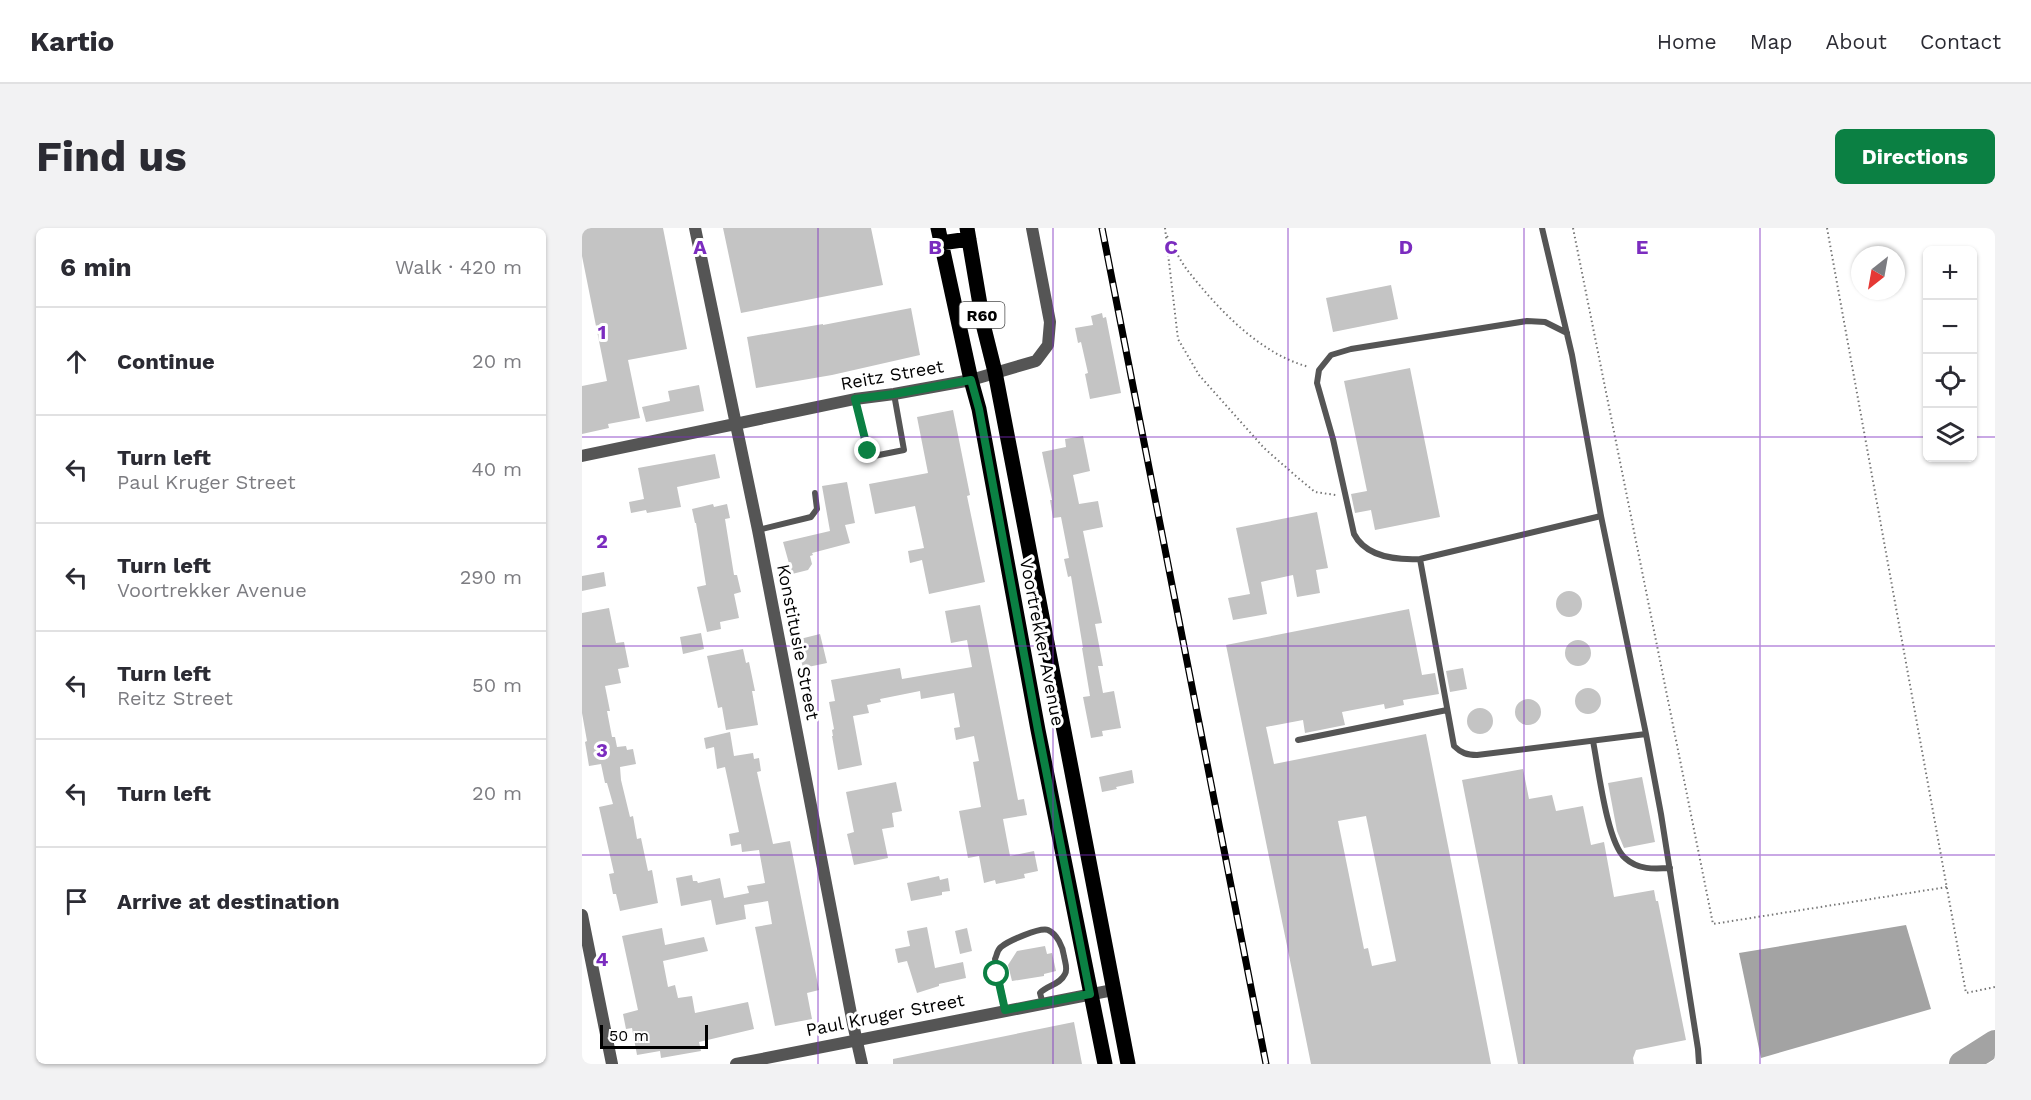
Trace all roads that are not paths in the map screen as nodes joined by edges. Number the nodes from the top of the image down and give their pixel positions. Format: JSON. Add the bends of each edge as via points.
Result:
{"nodes":[{"id":1,"x":695,"y":228,"type":"edge"},
{"id":2,"x":1032,"y":228,"type":"edge"},
{"id":3,"x":1542,"y":228,"type":"edge"},
{"id":4,"x":968,"y":233,"type":"edge"},
{"id":5,"x":939,"y":235,"type":"edge"},
{"id":6,"x":1567,"y":333,"type":"junction"},
{"id":7,"x":995,"y":372,"type":"junction"},
{"id":8,"x":971,"y":380,"type":"junction"},
{"id":9,"x":894,"y":394,"type":"junction"},
{"id":10,"x":855,"y":399,"type":"junction"},
{"id":11,"x":736,"y":423,"type":"junction"},
{"id":12,"x":582,"y":456,"type":"edge"},
{"id":13,"x":815,"y":493,"type":"dead end"},
{"id":14,"x":1601,"y":516,"type":"junction"},
{"id":15,"x":758,"y":530,"type":"junction"},
{"id":16,"x":1420,"y":559,"type":"junction"},
{"id":17,"x":1447,"y":710,"type":"junction"},
{"id":18,"x":1646,"y":734,"type":"junction"},
{"id":19,"x":1298,"y":740,"type":"dead end"},
{"id":20,"x":1593,"y":741,"type":"junction"},
{"id":21,"x":1670,"y":868,"type":"junction"},
{"id":22,"x":582,"y":915,"type":"edge"},
{"id":23,"x":1113,"y":990,"type":"junction"},
{"id":24,"x":1090,"y":994,"type":"junction"},
{"id":25,"x":1043,"y":1004,"type":"junction"},
{"id":26,"x":1005,"y":1010,"type":"junction"},
{"id":27,"x":857,"y":1039,"type":"junction"},
{"id":28,"x":612,"y":1064,"type":"edge"},
{"id":29,"x":736,"y":1064,"type":"edge"},
{"id":30,"x":862,"y":1064,"type":"edge"},
{"id":31,"x":1105,"y":1064,"type":"edge"},
{"id":32,"x":1128,"y":1064,"type":"edge"},
{"id":33,"x":1699,"y":1064,"type":"edge"}],
"edges":[{"from":1,"to":11,"type":"street","name":"Konstitusie Street"},
{"from":2,"to":7,"type":"street","name":"Reitz Street","via":[[1050,322],[1048,345],[1036,361]]},
{"from":3,"to":6,"type":"lane"},
{"from":4,"to":5,"type":"main road"},
{"from":4,"to":7,"type":"main road","name":"Voortrekker Avenue","number":"R60"},
{"from":5,"to":8,"type":"main road","name":"Voortrekker Avenue","number":"R60"},
{"from":6,"to":14,"type":"lane"},
{"from":6,"to":16,"type":"lane","via":[[1545,322],[1527,321],[1352,350],[1331,355],[1319,370],[1317,383],[1354,534],[1362,544],[1385,557]]},
{"from":7,"to":8,"type":"street","name":"Reitz Street"},
{"from":7,"to":23,"type":"main road","name":"Voortrekker Avenue","number":"R60"},
{"from":8,"to":9,"type":"street","name":"Reitz Street"},
{"from":8,"to":24,"type":"main road","name":"Voortrekker Avenue","number":"R60"},
{"from":9,"to":10,"type":"street","name":"Reitz Street"},
{"from":9,"to":10,"type":"lane","via":[[904,450],[874,456],[868,451]]},
{"from":10,"to":11,"type":"street","name":"Reitz Street"},
{"from":11,"to":12,"type":"street","name":"Reitz Street"},
{"from":11,"to":15,"type":"street","name":"Konstitusie Street"},
{"from":13,"to":15,"type":"lane","via":[[817,509],[812,517]]},
{"from":14,"to":16,"type":"lane"},
{"from":14,"to":18,"type":"lane"},
{"from":15,"to":27,"type":"street","name":"Konstitusie Street"},
{"from":16,"to":17,"type":"lane"},
{"from":17,"to":19,"type":"lane"},
{"from":17,"to":20,"type":"lane","via":[[1454,746],[1469,755]]},
{"from":18,"to":20,"type":"lane"},
{"from":18,"to":21,"type":"lane"},
{"from":20,"to":21,"type":"lane","via":[[1612,834],[1620,853],[1638,866]]},
{"from":21,"to":33,"type":"lane"},
{"from":22,"to":28,"type":"street"},
{"from":23,"to":24,"type":"street","name":"Paul Kruger Street"},
{"from":23,"to":32,"type":"main road","name":"Voortrekker Avenue","number":"R60"},
{"from":24,"to":25,"type":"street","name":"Paul Kruger Street"},
{"from":24,"to":31,"type":"main road","name":"Voortrekker Avenue","number":"R60"},
{"from":25,"to":26,"type":"street","name":"Paul Kruger Street"},
{"from":25,"to":26,"type":"lane","via":[[1040,993],[1062,978],[1066,969],[1057,938],[1043,929],[1001,946],[998,951],[995,960]]},
{"from":26,"to":27,"type":"street","name":"Paul Kruger Street"},
{"from":27,"to":29,"type":"street","name":"Paul Kruger Street"},
{"from":27,"to":30,"type":"street","name":"Konstitusie Street"}]}
